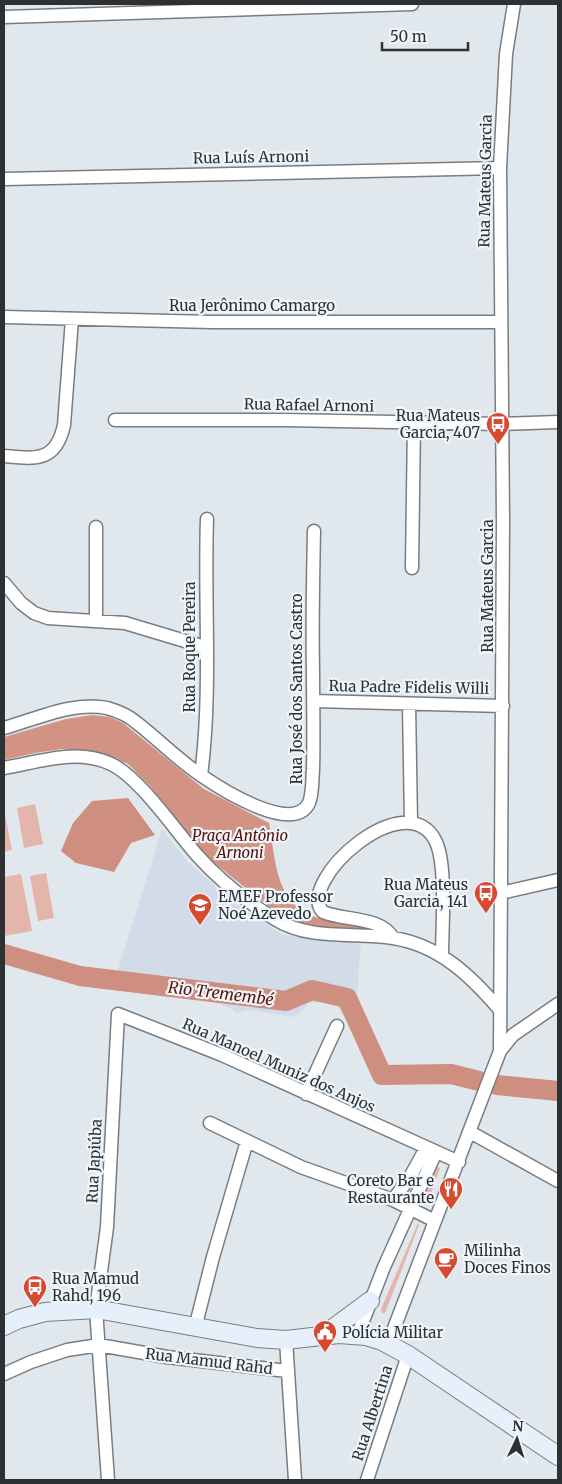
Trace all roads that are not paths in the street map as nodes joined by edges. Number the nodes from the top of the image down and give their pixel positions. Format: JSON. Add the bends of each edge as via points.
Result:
{"nodes":[{"id":1,"x":412,"y":4,"type":"edge"},
{"id":2,"x":514,"y":4,"type":"edge"},
{"id":3,"x":4,"y":17,"type":"edge"},
{"id":4,"x":500,"y":168,"type":"junction"},
{"id":5,"x":4,"y":179,"type":"edge"},
{"id":6,"x":4,"y":317,"type":"edge"},
{"id":7,"x":72,"y":319,"type":"junction"},
{"id":8,"x":500,"y":322,"type":"junction"},
{"id":9,"x":115,"y":420,"type":"dead end"},
{"id":10,"x":414,"y":422,"type":"junction"},
{"id":11,"x":558,"y":422,"type":"edge"},
{"id":12,"x":502,"y":424,"type":"junction"},
{"id":13,"x":4,"y":456,"type":"edge"},
{"id":14,"x":206,"y":519,"type":"dead end"},
{"id":15,"x":96,"y":527,"type":"dead end"},
{"id":16,"x":314,"y":531,"type":"dead end"},
{"id":17,"x":412,"y":568,"type":"dead end"},
{"id":18,"x":4,"y":583,"type":"edge"},
{"id":19,"x":96,"y":621,"type":"junction"},
{"id":20,"x":205,"y":647,"type":"junction"},
{"id":21,"x":314,"y":701,"type":"junction"},
{"id":22,"x":409,"y":704,"type":"junction"},
{"id":23,"x":503,"y":706,"type":"junction"},
{"id":24,"x":4,"y":728,"type":"edge"},
{"id":25,"x":4,"y":768,"type":"edge"},
{"id":26,"x":201,"y":776,"type":"junction"},
{"id":27,"x":411,"y":823,"type":"junction"},
{"id":28,"x":558,"y":880,"type":"edge"},
{"id":29,"x":501,"y":893,"type":"junction"},
{"id":30,"x":393,"y":938,"type":"junction"},
{"id":31,"x":442,"y":956,"type":"junction"},
{"id":32,"x":558,"y":1004,"type":"edge"},
{"id":33,"x":500,"y":1010,"type":"junction"},
{"id":34,"x":118,"y":1014,"type":"joint"},
{"id":35,"x":337,"y":1026,"type":"dead end"},
{"id":36,"x":500,"y":1051,"type":"junction"},
{"id":37,"x":306,"y":1094,"type":"junction"},
{"id":38,"x":210,"y":1124,"type":"dead end"},
{"id":39,"x":470,"y":1132,"type":"junction"},
{"id":40,"x":247,"y":1142,"type":"junction"},
{"id":41,"x":431,"y":1150,"type":"junction"},
{"id":42,"x":459,"y":1162,"type":"junction"},
{"id":43,"x":558,"y":1181,"type":"edge"},
{"id":44,"x":392,"y":1200,"type":"junction"},
{"id":45,"x":409,"y":1210,"type":"junction"},
{"id":46,"x":435,"y":1221,"type":"junction"},
{"id":47,"x":370,"y":1301,"type":"junction"},
{"id":48,"x":96,"y":1309,"type":"junction"},
{"id":49,"x":4,"y":1326,"type":"edge"},
{"id":50,"x":196,"y":1328,"type":"junction"},
{"id":51,"x":358,"y":1334,"type":"junction"},
{"id":52,"x":322,"y":1337,"type":"junction"},
{"id":53,"x":286,"y":1340,"type":"junction"},
{"id":54,"x":388,"y":1344,"type":"junction"},
{"id":55,"x":99,"y":1345,"type":"junction"},
{"id":56,"x":408,"y":1356,"type":"junction"},
{"id":57,"x":287,"y":1371,"type":"junction"},
{"id":58,"x":4,"y":1374,"type":"edge"},
{"id":59,"x":558,"y":1456,"type":"edge"},
{"id":60,"x":108,"y":1480,"type":"edge"},
{"id":61,"x":295,"y":1480,"type":"edge"},
{"id":62,"x":367,"y":1480,"type":"edge"}],
"edges":[{"from":1,"to":3,"type":"street"},
{"from":2,"to":4,"type":"street","name":"Rua Mateus Garcia","via":[[506,54]]},
{"from":4,"to":5,"type":"street","name":"Rua Luís Arnoni"},
{"from":4,"to":8,"type":"street","name":"Rua Mateus Garcia"},
{"from":6,"to":7,"type":"street","name":"Rua Jerônimo Camargo"},
{"from":7,"to":8,"type":"street","name":"Rua Jerônimo Camargo"},
{"from":7,"to":13,"type":"street","via":[[62,438],[50,454],[40,457]]},
{"from":8,"to":12,"type":"street","name":"Rua Mateus Garcia"},
{"from":9,"to":10,"type":"street","name":"Rua Rafael Arnoni"},
{"from":10,"to":12,"type":"street","name":"Rua Rafael Arnoni"},
{"from":10,"to":17,"type":"street"},
{"from":11,"to":12,"type":"street","name":"Rua Rafael Arnoni"},
{"from":12,"to":23,"type":"street","name":"Rua Mateus Garcia"},
{"from":14,"to":20,"type":"street","name":"Rua Roque Pereira"},
{"from":15,"to":19,"type":"street"},
{"from":16,"to":21,"type":"street","name":"Rua José dos Santos Castro"},
{"from":18,"to":19,"type":"street","via":[[34,613],[65,620]]},
{"from":19,"to":20,"type":"street","via":[[139,626]]},
{"from":20,"to":26,"type":"street","name":"Rua Roque Pereira","via":[[205,736]]},
{"from":21,"to":22,"type":"street","name":"Rua Padre Fidelis Willi"},
{"from":21,"to":26,"type":"street","name":"Rua José dos Santos Castro","via":[[312,793],[308,805],[301,811],[283,815],[260,808]]},
{"from":22,"to":23,"type":"street","name":"Rua Padre Fidelis Willi"},
{"from":22,"to":27,"type":"street"},
{"from":23,"to":29,"type":"street","name":"Rua Mateus Garcia"},
{"from":24,"to":26,"type":"street","name":"Rua José dos Santos Castro","via":[[72,709],[89,706],[107,708],[137,722]]},
{"from":25,"to":30,"type":"street","via":[[62,757],[112,764],[137,785],[198,856],[230,886],[275,920],[326,934]]},
{"from":27,"to":30,"type":"street","via":[[391,825],[370,834],[337,863],[319,889],[319,907],[323,912],[379,925]]},
{"from":27,"to":31,"type":"street","via":[[430,834],[438,849]]},
{"from":28,"to":29,"type":"street"},
{"from":29,"to":33,"type":"street","name":"Rua Mateus Garcia"},
{"from":30,"to":31,"type":"street"},
{"from":31,"to":33,"type":"street","via":[[461,969]]},
{"from":32,"to":36,"type":"street","via":[[513,1035]]},
{"from":33,"to":36,"type":"street","name":"Rua Mateus Garcia"},
{"from":34,"to":37,"type":"street","name":"Rua Manoel Muniz dos Anjos","via":[[222,1055]]},
{"from":34,"to":48,"type":"street","name":"Rua Japiúba","via":[[107,1227]]},
{"from":35,"to":37,"type":"street"},
{"from":36,"to":39,"type":"street","name":"Rua Mateus Garcia"},
{"from":37,"to":41,"type":"street","name":"Rua Manoel Muniz dos Anjos"},
{"from":38,"to":40,"type":"street"},
{"from":39,"to":42,"type":"street","name":"Rua Mateus Garcia"},
{"from":39,"to":43,"type":"street"},
{"from":40,"to":44,"type":"street","via":[[302,1167]]},
{"from":40,"to":50,"type":"street"},
{"from":41,"to":42,"type":"street","name":"Rua Manoel Muniz dos Anjos"},
{"from":41,"to":44,"type":"street"},
{"from":41,"to":45,"type":"street"},
{"from":42,"to":46,"type":"street","name":"Rua Mateus Garcia"},
{"from":44,"to":45,"type":"street"},
{"from":45,"to":46,"type":"street"},
{"from":45,"to":47,"type":"street"},
{"from":46,"to":54,"type":"street","name":"Rua Mateus Garcia"},
{"from":47,"to":51,"type":"street"},
{"from":47,"to":52,"type":"main road"},
{"from":48,"to":49,"type":"main road","name":"Rua Mamud Rahd","via":[[45,1312]]},
{"from":48,"to":50,"type":"main road","name":"Rua Mamud Rahd"},
{"from":48,"to":55,"type":"street"},
{"from":50,"to":53,"type":"main road","name":"Rua Mamud Rahd"},
{"from":51,"to":52,"type":"main road","name":"Rua Mamud Rahd"},
{"from":51,"to":54,"type":"main road","name":"Rua Mamud Rahd"},
{"from":52,"to":53,"type":"main road","name":"Rua Mamud Rahd"},
{"from":53,"to":57,"type":"street","name":"Rua Mamud Rahd"},
{"from":54,"to":56,"type":"main road","name":"Rua Mamud Rahd"},
{"from":55,"to":57,"type":"street","name":"Rua Mamud Rahd","via":[[167,1357]]},
{"from":55,"to":58,"type":"street","name":"Rua Mamud Rahd","via":[[67,1350]]},
{"from":55,"to":60,"type":"street"},
{"from":56,"to":59,"type":"main road","name":"Rua Mamud Rahd"},
{"from":56,"to":62,"type":"street","name":"Rua Albertina"},
{"from":57,"to":61,"type":"street"}]}
